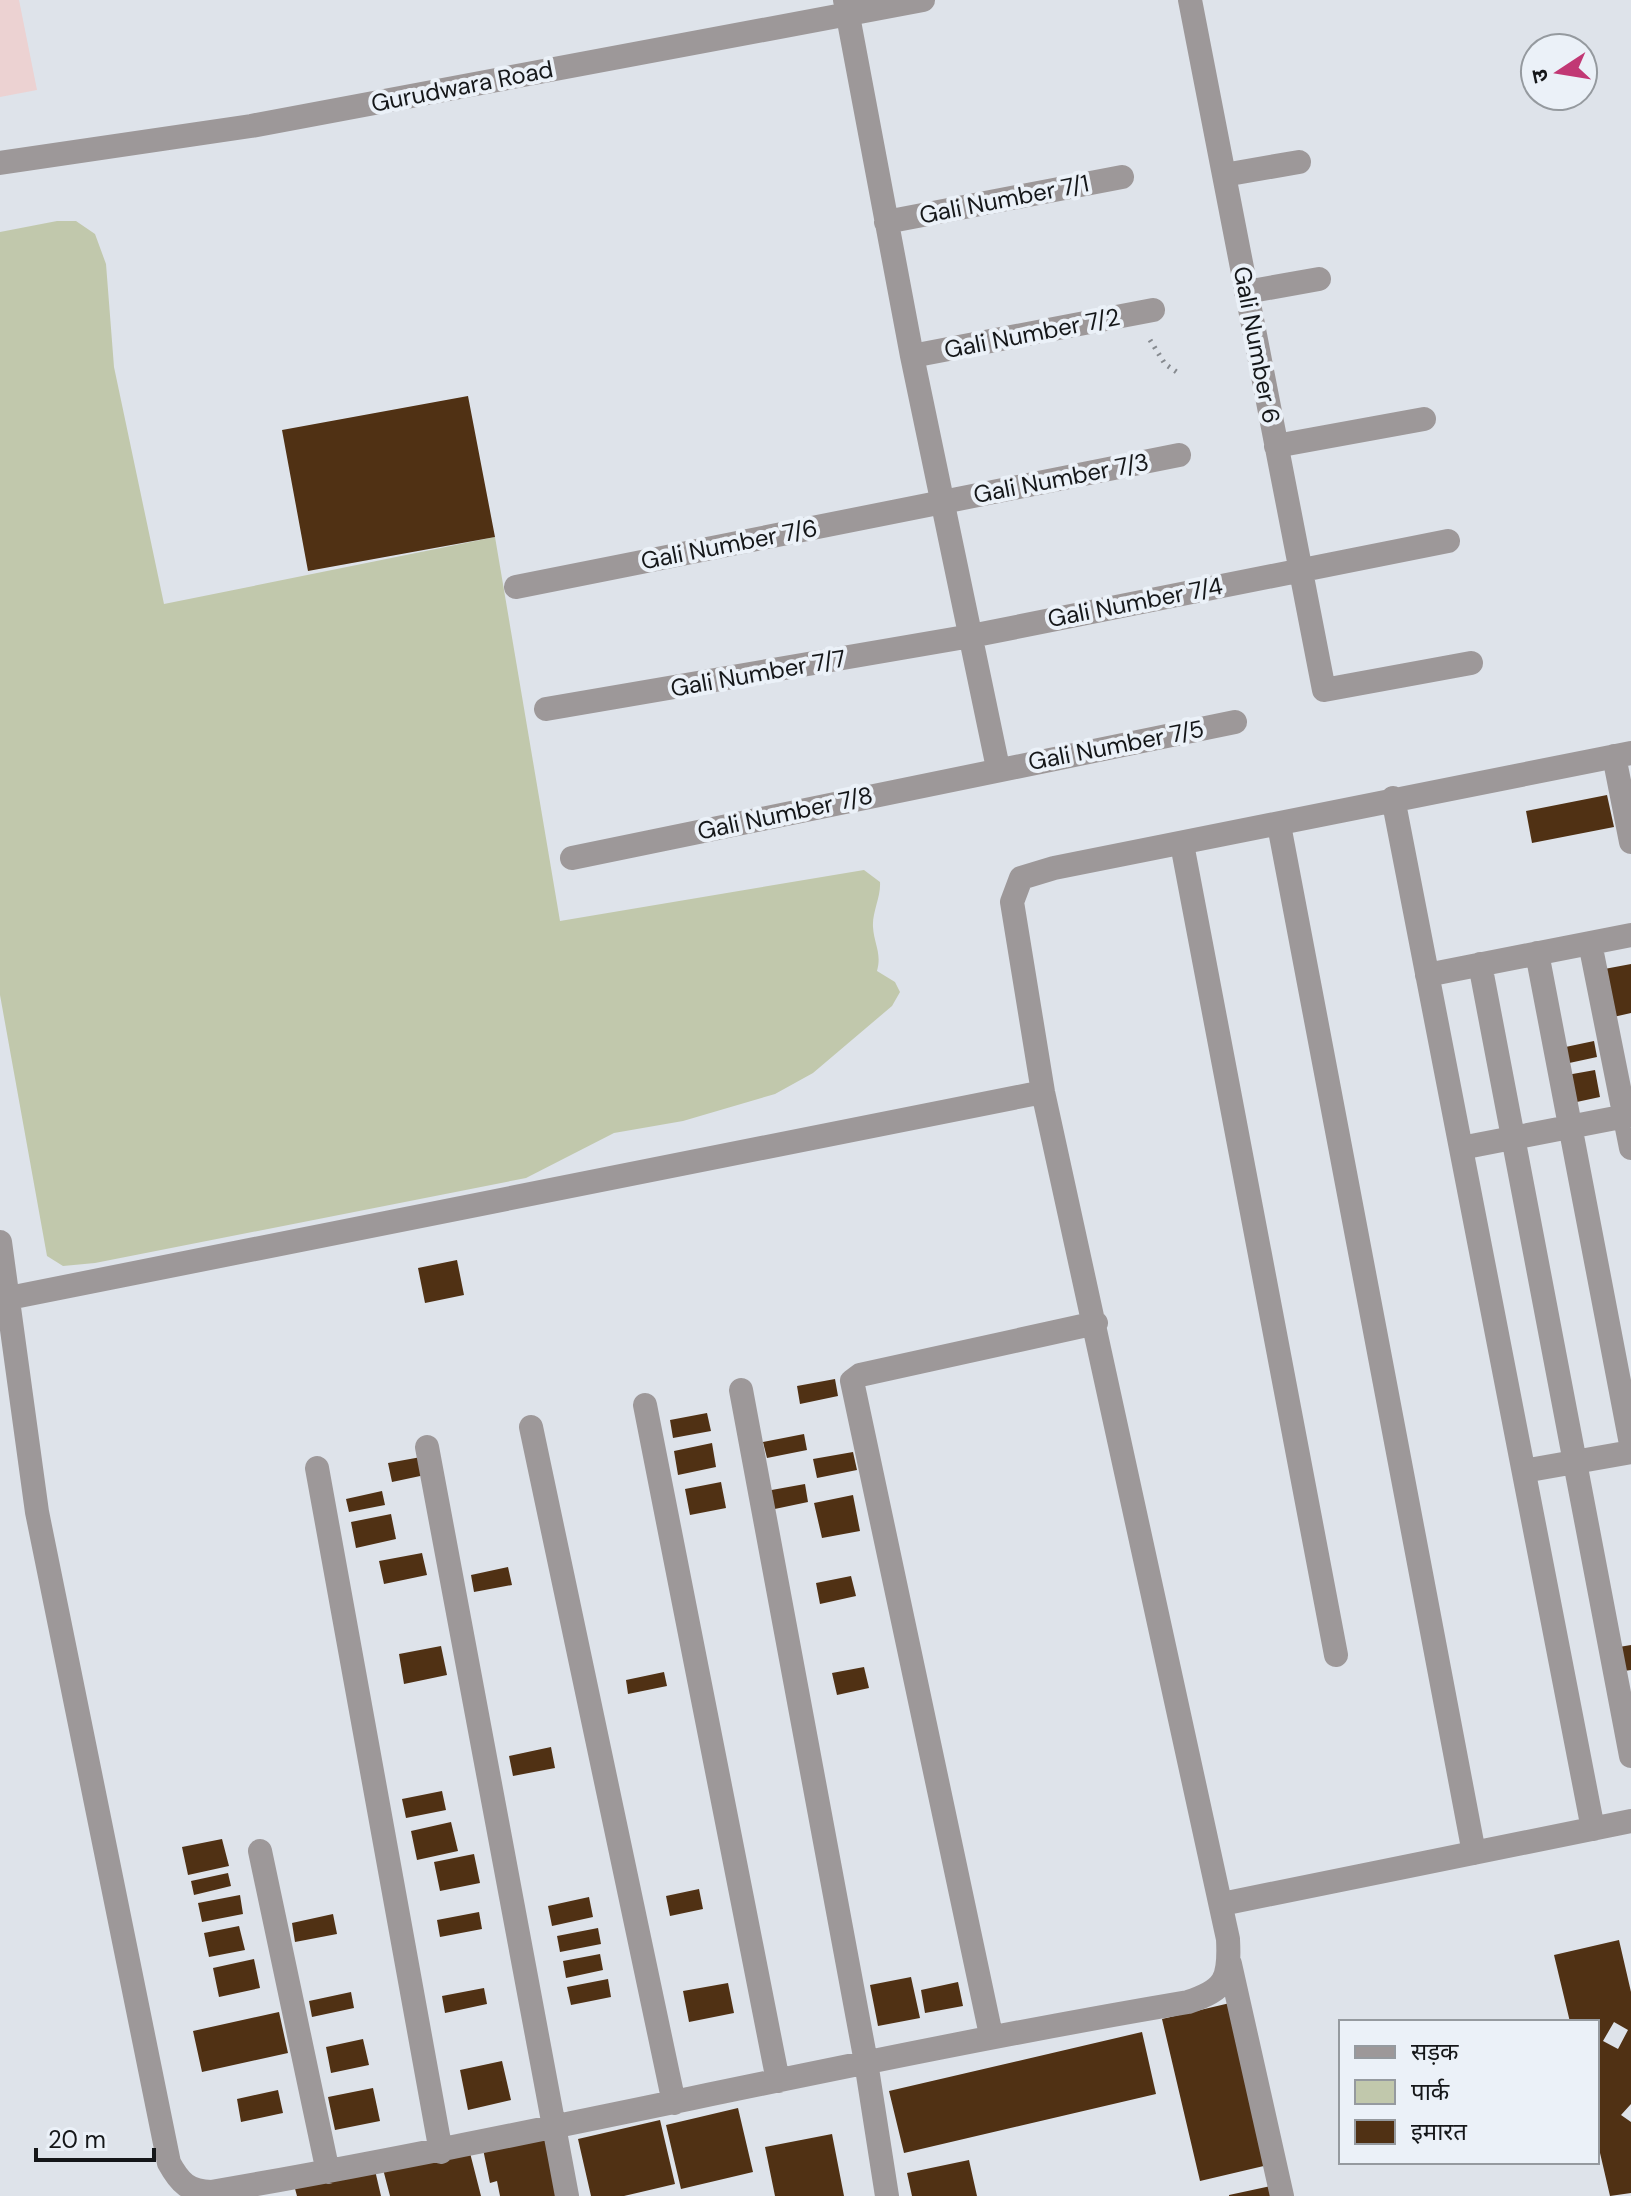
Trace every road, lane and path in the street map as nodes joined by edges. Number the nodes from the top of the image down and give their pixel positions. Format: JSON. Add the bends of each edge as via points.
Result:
{"nodes":[{"id":1,"x":923,"y":0,"type":"edge"},
{"id":2,"x":1190,"y":0,"type":"edge"},
{"id":3,"x":846,"y":7,"type":"edge"},
{"id":4,"x":1299,"y":162,"type":"dead end"},
{"id":5,"x":0,"y":163,"type":"edge"},
{"id":6,"x":1224,"y":175,"type":"junction"},
{"id":7,"x":1122,"y":177,"type":"dead end"},
{"id":8,"x":886,"y":222,"type":"junction"},
{"id":9,"x":1319,"y":279,"type":"dead end"},
{"id":10,"x":1246,"y":292,"type":"junction"},
{"id":11,"x":1148,"y":311,"type":"joint"},
{"id":12,"x":912,"y":356,"type":"junction"},
{"id":13,"x":1181,"y":375,"type":"dead end"},
{"id":14,"x":1424,"y":419,"type":"dead end"},
{"id":15,"x":1276,"y":446,"type":"junction"},
{"id":16,"x":1179,"y":455,"type":"dead end"},
{"id":17,"x":943,"y":501,"type":"junction"},
{"id":18,"x":1448,"y":541,"type":"dead end"},
{"id":19,"x":1300,"y":569,"type":"junction"},
{"id":20,"x":516,"y":587,"type":"dead end"},
{"id":21,"x":971,"y":636,"type":"junction"},
{"id":22,"x":1471,"y":663,"type":"dead end"},
{"id":23,"x":546,"y":709,"type":"dead end"},
{"id":24,"x":1235,"y":722,"type":"dead end"},
{"id":25,"x":1622,"y":754,"type":"edge"},
{"id":26,"x":998,"y":768,"type":"junction"},
{"id":27,"x":1393,"y":798,"type":"junction"},
{"id":28,"x":1279,"y":825,"type":"junction"},
{"id":29,"x":1631,"y":842,"type":"edge"},
{"id":30,"x":1182,"y":844,"type":"junction"},
{"id":31,"x":572,"y":858,"type":"dead end"},
{"id":32,"x":1631,"y":935,"type":"edge"},
{"id":33,"x":1590,"y":943,"type":"junction"},
{"id":34,"x":1537,"y":953,"type":"junction"},
{"id":35,"x":1480,"y":964,"type":"junction"},
{"id":36,"x":1427,"y":975,"type":"junction"},
{"id":37,"x":1043,"y":1092,"type":"junction"},
{"id":38,"x":1628,"y":1116,"type":"edge"},
{"id":39,"x":1570,"y":1127,"type":"junction"},
{"id":40,"x":1513,"y":1137,"type":"junction"},
{"id":41,"x":1461,"y":1148,"type":"junction"},
{"id":42,"x":1631,"y":1148,"type":"edge"},
{"id":43,"x":0,"y":1242,"type":"edge"},
{"id":44,"x":9,"y":1298,"type":"junction"},
{"id":45,"x":1096,"y":1323,"type":"junction"},
{"id":46,"x":741,"y":1390,"type":"dead end"},
{"id":47,"x":645,"y":1405,"type":"dead end"},
{"id":48,"x":531,"y":1427,"type":"dead end"},
{"id":49,"x":1631,"y":1444,"type":"edge"},
{"id":50,"x":427,"y":1447,"type":"dead end"},
{"id":51,"x":1631,"y":1452,"type":"edge"},
{"id":52,"x":1575,"y":1461,"type":"junction"},
{"id":53,"x":317,"y":1468,"type":"dead end"},
{"id":54,"x":1524,"y":1471,"type":"junction"},
{"id":55,"x":1336,"y":1655,"type":"dead end"},
{"id":56,"x":1631,"y":1756,"type":"edge"},
{"id":57,"x":1631,"y":1821,"type":"edge"},
{"id":58,"x":1593,"y":1829,"type":"junction"},
{"id":59,"x":260,"y":1851,"type":"dead end"},
{"id":60,"x":1474,"y":1853,"type":"junction"},
{"id":61,"x":1222,"y":1904,"type":"junction"},
{"id":62,"x":1229,"y":1963,"type":"junction"},
{"id":63,"x":991,"y":2035,"type":"junction"},
{"id":64,"x":866,"y":2062,"type":"junction"},
{"id":65,"x":778,"y":2081,"type":"junction"},
{"id":66,"x":674,"y":2103,"type":"junction"},
{"id":67,"x":554,"y":2128,"type":"junction"},
{"id":68,"x":441,"y":2152,"type":"junction"},
{"id":69,"x":328,"y":2172,"type":"junction"},
{"id":70,"x":567,"y":2196,"type":"edge"},
{"id":71,"x":887,"y":2196,"type":"edge"},
{"id":72,"x":1282,"y":2196,"type":"edge"}],
"edges":[{"from":1,"to":3,"type":"street","name":"Gurudwara Road"},
{"from":2,"to":6,"type":"street","name":"Gali Number 6"},
{"from":3,"to":5,"type":"street","name":"Gurudwara Road","via":[[251,126]]},
{"from":3,"to":8,"type":"street"},
{"from":4,"to":6,"type":"street"},
{"from":6,"to":10,"type":"street","name":"Gali Number 6"},
{"from":7,"to":8,"type":"street","name":"Gali Number 7/1"},
{"from":8,"to":12,"type":"street"},
{"from":9,"to":10,"type":"street"},
{"from":10,"to":15,"type":"street","name":"Gali Number 6"},
{"from":11,"to":12,"type":"street","name":"Gali Number 7/2"},
{"from":11,"to":13,"type":"path","via":[[1155,352]]},
{"from":12,"to":17,"type":"street"},
{"from":14,"to":15,"type":"street"},
{"from":15,"to":19,"type":"street","name":"Gali Number 6"},
{"from":16,"to":17,"type":"street","name":"Gali Number 7/3"},
{"from":17,"to":20,"type":"street","name":"Gali Number 7/6"},
{"from":17,"to":21,"type":"street"},
{"from":18,"to":19,"type":"street","name":"Gali Number 7/4"},
{"from":19,"to":21,"type":"street","name":"Gali Number 7/4"},
{"from":19,"to":22,"type":"street","name":"Gali Number 6","via":[[1324,690]]},
{"from":21,"to":23,"type":"street","name":"Gali Number 7/7"},
{"from":21,"to":26,"type":"street"},
{"from":24,"to":26,"type":"street","name":"Gali Number 7/5"},
{"from":25,"to":27,"type":"street"},
{"from":25,"to":29,"type":"street"},
{"from":26,"to":31,"type":"street","name":"Gali Number 7/8"},
{"from":27,"to":28,"type":"street"},
{"from":27,"to":36,"type":"street"},
{"from":28,"to":30,"type":"street"},
{"from":28,"to":60,"type":"street"},
{"from":30,"to":37,"type":"street","via":[[1021,878],[1012,902],[1014,931]]},
{"from":30,"to":55,"type":"street"},
{"from":32,"to":33,"type":"street"},
{"from":33,"to":34,"type":"street"},
{"from":33,"to":38,"type":"street"},
{"from":34,"to":35,"type":"street"},
{"from":34,"to":39,"type":"street"},
{"from":35,"to":36,"type":"street"},
{"from":35,"to":40,"type":"street"},
{"from":36,"to":41,"type":"street"},
{"from":37,"to":44,"type":"street"},
{"from":37,"to":45,"type":"street"},
{"from":38,"to":39,"type":"street"},
{"from":38,"to":42,"type":"street"},
{"from":39,"to":40,"type":"street"},
{"from":39,"to":49,"type":"street"},
{"from":40,"to":41,"type":"street"},
{"from":40,"to":52,"type":"street"},
{"from":41,"to":54,"type":"street"},
{"from":43,"to":44,"type":"street"},
{"from":44,"to":69,"type":"street","via":[[37,1512],[169,2163],[192,2192]]},
{"from":45,"to":61,"type":"street"},
{"from":45,"to":63,"type":"street","via":[[852,1381]]},
{"from":46,"to":64,"type":"street"},
{"from":47,"to":65,"type":"street"},
{"from":48,"to":66,"type":"street"},
{"from":50,"to":67,"type":"street"},
{"from":51,"to":52,"type":"street"},
{"from":52,"to":54,"type":"street"},
{"from":52,"to":56,"type":"street"},
{"from":53,"to":68,"type":"street"},
{"from":54,"to":58,"type":"street"},
{"from":57,"to":58,"type":"street"},
{"from":58,"to":60,"type":"street"},
{"from":59,"to":69,"type":"street"},
{"from":60,"to":61,"type":"street"},
{"from":61,"to":62,"type":"street"},
{"from":62,"to":63,"type":"street","via":[[1222,1985],[1188,2002]]},
{"from":62,"to":72,"type":"street"},
{"from":63,"to":64,"type":"street"},
{"from":64,"to":65,"type":"street"},
{"from":64,"to":71,"type":"street"},
{"from":65,"to":66,"type":"street"},
{"from":66,"to":67,"type":"street"},
{"from":67,"to":68,"type":"street"},
{"from":67,"to":70,"type":"street"},
{"from":68,"to":69,"type":"street"}]}
